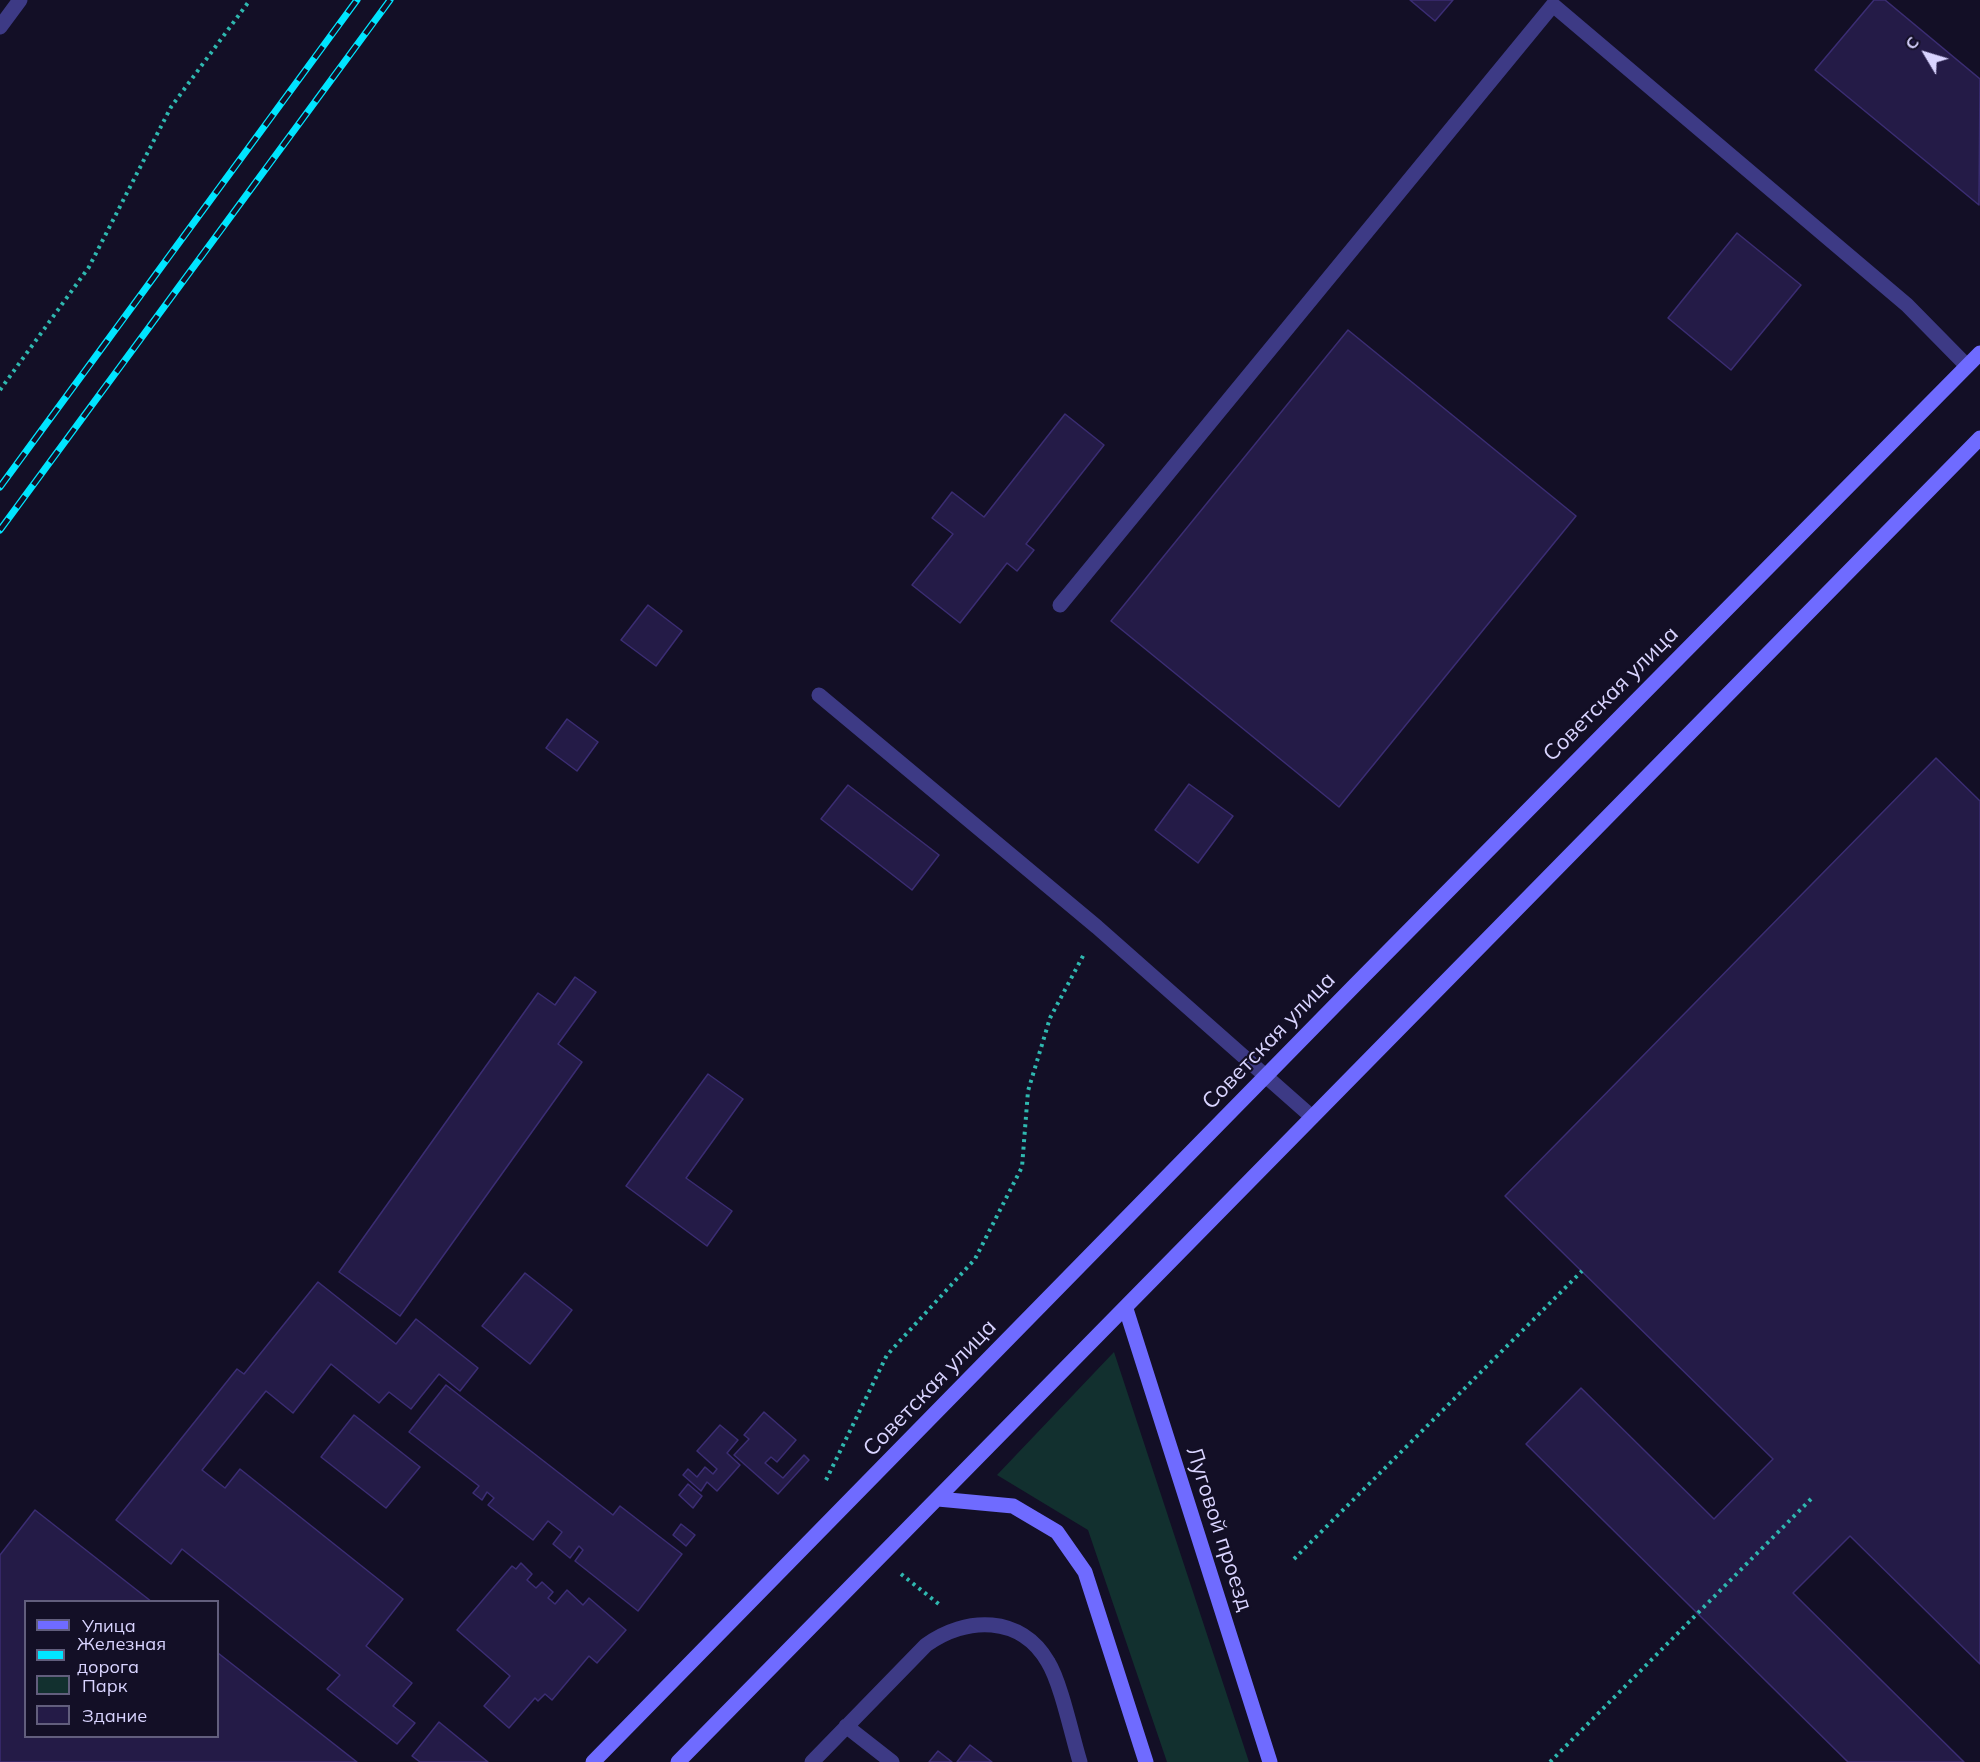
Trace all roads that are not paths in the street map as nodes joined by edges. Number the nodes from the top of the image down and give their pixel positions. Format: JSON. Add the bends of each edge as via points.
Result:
{"nodes":[{"id":1,"x":20,"y":0,"type":"edge"},
{"id":2,"x":0,"y":27,"type":"edge"},
{"id":3,"x":1980,"y":353,"type":"edge"},
{"id":4,"x":1967,"y":366,"type":"junction"},
{"id":5,"x":1980,"y":438,"type":"edge"},
{"id":6,"x":1060,"y":605,"type":"dead end"},
{"id":7,"x":819,"y":695,"type":"dead end"},
{"id":8,"x":1267,"y":1076,"type":"junction"},
{"id":9,"x":1311,"y":1117,"type":"junction"},
{"id":10,"x":1126,"y":1309,"type":"junction"},
{"id":11,"x":938,"y":1498,"type":"junction"},
{"id":12,"x":846,"y":1726,"type":"junction"},
{"id":13,"x":593,"y":1762,"type":"edge"},
{"id":14,"x":678,"y":1762,"type":"edge"},
{"id":15,"x":812,"y":1762,"type":"edge"},
{"id":16,"x":892,"y":1762,"type":"edge"},
{"id":17,"x":1080,"y":1762,"type":"edge"},
{"id":18,"x":1146,"y":1762,"type":"edge"},
{"id":19,"x":1270,"y":1762,"type":"edge"}],
"edges":[{"from":1,"to":2,"type":"street"},
{"from":3,"to":4,"type":"main road","name":"Советская улица"},
{"from":4,"to":6,"type":"street","via":[[1907,305],[1553,5]]},
{"from":4,"to":8,"type":"main road","name":"Советская улица"},
{"from":5,"to":9,"type":"main road"},
{"from":7,"to":8,"type":"street","via":[[1097,927]]},
{"from":8,"to":9,"type":"street"},
{"from":8,"to":13,"type":"main road","name":"Советская улица"},
{"from":9,"to":10,"type":"main road"},
{"from":10,"to":11,"type":"main road"},
{"from":10,"to":19,"type":"main road","name":"Луговой проезд"},
{"from":11,"to":14,"type":"main road"},
{"from":11,"to":18,"type":"main road","via":[[1013,1506],[1057,1532],[1085,1572]]},
{"from":12,"to":15,"type":"street"},
{"from":12,"to":16,"type":"street"},
{"from":12,"to":17,"type":"street","via":[[926,1645],[942,1634],[966,1625],[996,1623],[1019,1632],[1038,1646],[1050,1664]]}]}
